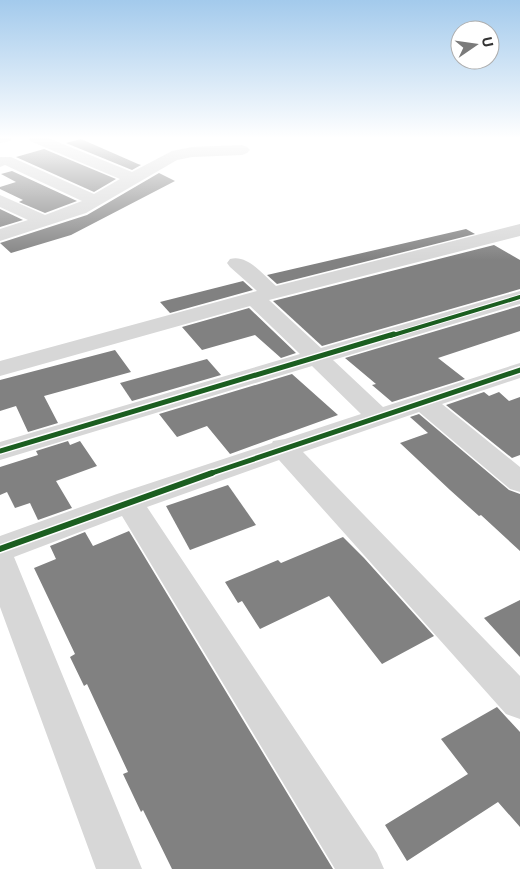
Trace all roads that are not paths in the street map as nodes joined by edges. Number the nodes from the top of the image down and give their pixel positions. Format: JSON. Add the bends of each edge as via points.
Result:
{"nodes":[{"id":1,"x":44,"y":179,"type":"edge"},
{"id":2,"x":134,"y":179,"type":"edge"},
{"id":3,"x":0,"y":200,"type":"edge"},
{"id":4,"x":96,"y":202,"type":"junction"},
{"id":5,"x":44,"y":222,"type":"junction"},
{"id":6,"x":520,"y":230,"type":"edge"},
{"id":7,"x":0,"y":235,"type":"edge"},
{"id":8,"x":237,"y":263,"type":"dead end"},
{"id":9,"x":263,"y":296,"type":"junction"},
{"id":10,"x":520,"y":297,"type":"edge"},
{"id":11,"x":318,"y":358,"type":"junction"},
{"id":12,"x":0,"y":369,"type":"edge"},
{"id":13,"x":520,"y":370,"type":"edge"},
{"id":14,"x":423,"y":402,"type":"junction"},
{"id":15,"x":379,"y":417,"type":"junction"},
{"id":16,"x":283,"y":447,"type":"junction"},
{"id":17,"x":0,"y":451,"type":"edge"},
{"id":18,"x":520,"y":482,"type":"edge"},
{"id":19,"x":128,"y":501,"type":"junction"},
{"id":20,"x":0,"y":550,"type":"edge"},
{"id":21,"x":0,"y":562,"type":"edge"},
{"id":22,"x":10,"y":619,"type":"edge"},
{"id":23,"x":520,"y":702,"type":"edge"},
{"id":24,"x":119,"y":869,"type":"edge"},
{"id":25,"x":362,"y":869,"type":"edge"}],
"edges":[{"from":1,"to":4,"type":"street"},
{"from":2,"to":4,"type":"street"},
{"from":3,"to":5,"type":"street"},
{"from":4,"to":5,"type":"street"},
{"from":5,"to":7,"type":"street"},
{"from":6,"to":9,"type":"street"},
{"from":8,"to":9,"type":"street"},
{"from":9,"to":11,"type":"street"},
{"from":9,"to":12,"type":"street"},
{"from":10,"to":11,"type":"street"},
{"from":11,"to":15,"type":"street"},
{"from":11,"to":17,"type":"street"},
{"from":13,"to":14,"type":"street"},
{"from":14,"to":15,"type":"street"},
{"from":14,"to":18,"type":"street"},
{"from":15,"to":16,"type":"street"},
{"from":16,"to":19,"type":"street"},
{"from":16,"to":23,"type":"street"},
{"from":19,"to":20,"type":"street"},
{"from":19,"to":25,"type":"street"},
{"from":21,"to":22,"type":"street"},
{"from":22,"to":24,"type":"street"}]}
